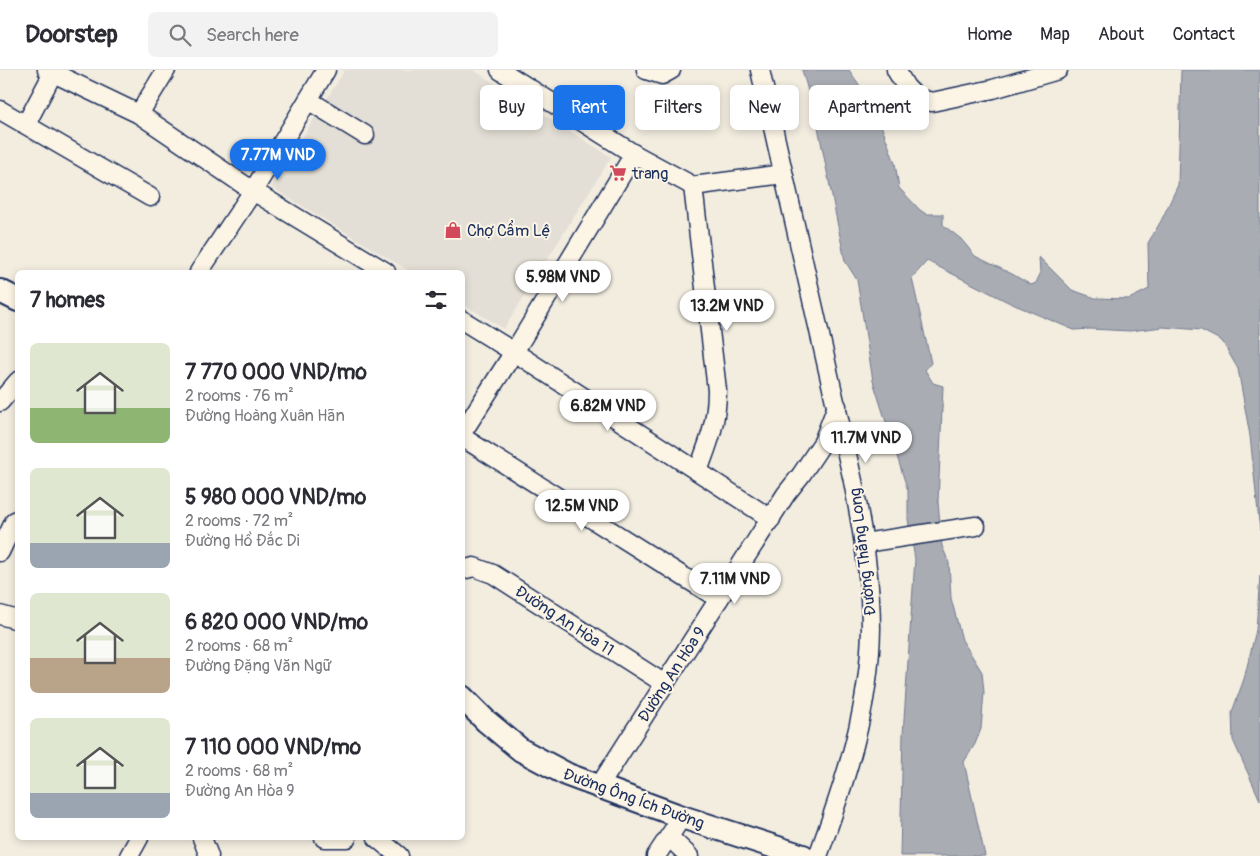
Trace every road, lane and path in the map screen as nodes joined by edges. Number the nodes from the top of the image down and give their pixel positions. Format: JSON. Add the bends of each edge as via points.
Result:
{"nodes":[{"id":1,"x":166,"y":70,"type":"edge"},
{"id":2,"x":326,"y":70,"type":"edge"},
{"id":3,"x":500,"y":70,"type":"edge"},
{"id":4,"x":646,"y":70,"type":"edge"},
{"id":5,"x":671,"y":70,"type":"edge"},
{"id":6,"x":760,"y":70,"type":"edge"},
{"id":7,"x":896,"y":70,"type":"edge"},
{"id":8,"x":1058,"y":70,"type":"edge"},
{"id":9,"x":57,"y":72,"type":"edge"},
{"id":10,"x":1022,"y":75,"type":"edge"},
{"id":11,"x":308,"y":100,"type":"junction"},
{"id":12,"x":0,"y":110,"type":"edge"},
{"id":13,"x":139,"y":114,"type":"junction"},
{"id":14,"x":26,"y":124,"type":"junction"},
{"id":15,"x":365,"y":135,"type":"dead end"},
{"id":16,"x":634,"y":154,"type":"junction"},
{"id":17,"x":783,"y":174,"type":"junction"},
{"id":18,"x":693,"y":186,"type":"junction"},
{"id":19,"x":253,"y":191,"type":"junction"},
{"id":20,"x":150,"y":198,"type":"dead end"},
{"id":21,"x":204,"y":270,"type":"edge"},
{"id":22,"x":383,"y":270,"type":"edge"},
{"id":23,"x":0,"y":291,"type":"edge"},
{"id":24,"x":15,"y":298,"type":"edge"},
{"id":25,"x":465,"y":322,"type":"edge"},
{"id":26,"x":514,"y":352,"type":"junction"},
{"id":27,"x":15,"y":385,"type":"edge"},
{"id":28,"x":0,"y":402,"type":"edge"},
{"id":29,"x":837,"y":406,"type":"junction"},
{"id":30,"x":465,"y":428,"type":"edge"},
{"id":31,"x":465,"y":439,"type":"edge"},
{"id":32,"x":698,"y":471,"type":"junction"},
{"id":33,"x":771,"y":519,"type":"junction"},
{"id":34,"x":15,"y":521,"type":"edge"},
{"id":35,"x":976,"y":526,"type":"dead end"},
{"id":36,"x":864,"y":543,"type":"junction"},
{"id":37,"x":0,"y":552,"type":"edge"},
{"id":38,"x":465,"y":569,"type":"edge"},
{"id":39,"x":719,"y":599,"type":"junction"},
{"id":40,"x":0,"y":615,"type":"edge"},
{"id":41,"x":15,"y":619,"type":"edge"},
{"id":42,"x":665,"y":684,"type":"junction"},
{"id":43,"x":465,"y":700,"type":"edge"},
{"id":44,"x":598,"y":788,"type":"junction"},
{"id":45,"x":682,"y":817,"type":"junction"},
{"id":46,"x":669,"y":837,"type":"junction"},
{"id":47,"x":138,"y":840,"type":"edge"},
{"id":48,"x":203,"y":840,"type":"edge"},
{"id":49,"x":379,"y":840,"type":"edge"},
{"id":50,"x":129,"y":856,"type":"edge"},
{"id":51,"x":209,"y":856,"type":"edge"},
{"id":52,"x":399,"y":856,"type":"edge"},
{"id":53,"x":656,"y":856,"type":"edge"},
{"id":54,"x":689,"y":856,"type":"edge"},
{"id":55,"x":803,"y":856,"type":"edge"},
{"id":56,"x":818,"y":856,"type":"edge"}],
"edges":[{"from":1,"to":13,"type":"street"},
{"from":2,"to":11,"type":"street"},
{"from":3,"to":16,"type":"street"},
{"from":4,"to":5,"type":"street","via":[[662,75]]},
{"from":6,"to":17,"type":"street","name":"Đường Thăng Long"},
{"from":7,"to":10,"type":"street","via":[[917,98],[932,102],[993,89]]},
{"from":8,"to":10,"type":"street"},
{"from":9,"to":13,"type":"street"},
{"from":9,"to":14,"type":"street"},
{"from":11,"to":15,"type":"street"},
{"from":11,"to":19,"type":"street"},
{"from":12,"to":14,"type":"street"},
{"from":13,"to":19,"type":"street"},
{"from":14,"to":20,"type":"street"},
{"from":16,"to":18,"type":"street"},
{"from":16,"to":26,"type":"street"},
{"from":17,"to":18,"type":"street"},
{"from":17,"to":29,"type":"street","name":"Đường Thăng Long"},
{"from":18,"to":32,"type":"street","via":[[718,390],[711,438]]},
{"from":19,"to":21,"type":"street"},
{"from":19,"to":22,"type":"street"},
{"from":23,"to":24,"type":"main road"},
{"from":25,"to":26,"type":"street"},
{"from":26,"to":30,"type":"street"},
{"from":26,"to":32,"type":"street"},
{"from":27,"to":28,"type":"street"},
{"from":29,"to":33,"type":"street","name":"Đường An Hòa 9","via":[[824,442]]},
{"from":29,"to":36,"type":"street","name":"Đường Thăng Long"},
{"from":31,"to":39,"type":"street"},
{"from":32,"to":33,"type":"street"},
{"from":33,"to":39,"type":"street","name":"Đường An Hòa 9"},
{"from":34,"to":37,"type":"street"},
{"from":35,"to":36,"type":"street"},
{"from":36,"to":56,"type":"street","name":"Đường Thăng Long","via":[[871,628],[868,676],[853,751]]},
{"from":38,"to":42,"type":"street","name":"Đường An Hòa 11","via":[[474,567],[493,574]]},
{"from":39,"to":42,"type":"street","name":"Đường An Hòa 9"},
{"from":40,"to":41,"type":"street"},
{"from":42,"to":44,"type":"street","name":"Đường An Hòa 9"},
{"from":43,"to":44,"type":"main road","name":"Đường Ông Ích Đường","via":[[521,750],[568,776]]},
{"from":44,"to":45,"type":"main road","name":"Đường Ông Ích Đường"},
{"from":45,"to":46,"type":"street"},
{"from":45,"to":55,"type":"main road","name":"Đường Ông Ích Đường"},
{"from":46,"to":53,"type":"street"},
{"from":46,"to":54,"type":"street"},
{"from":47,"to":50,"type":"street"},
{"from":48,"to":51,"type":"street"},
{"from":49,"to":52,"type":"street"}]}
